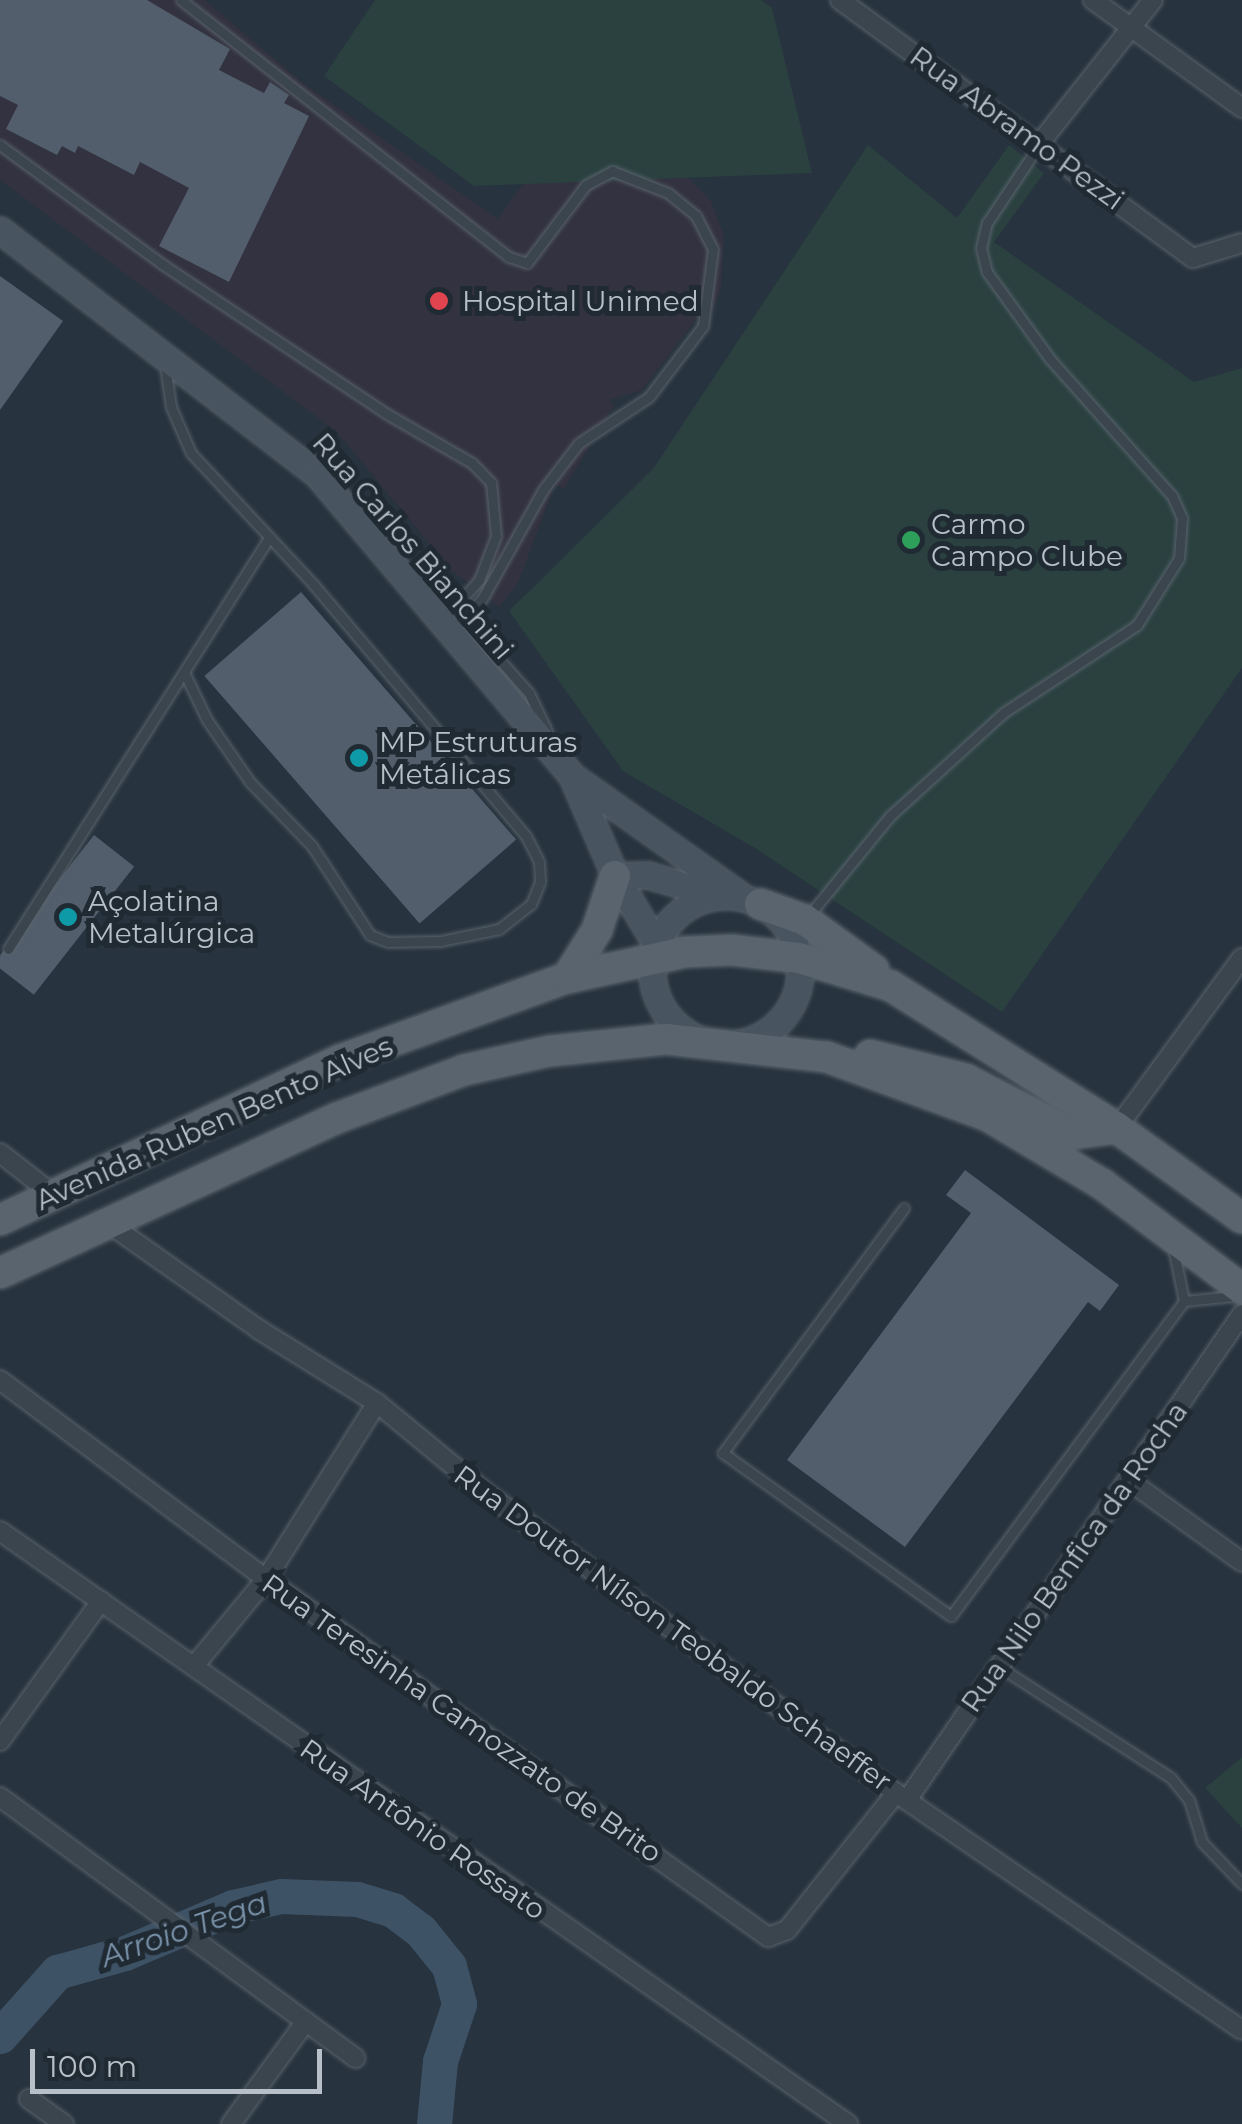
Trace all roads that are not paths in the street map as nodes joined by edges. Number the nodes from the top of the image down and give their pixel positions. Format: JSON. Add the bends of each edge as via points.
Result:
{"nodes":[{"id":1,"x":180,"y":0,"type":"edge"},
{"id":2,"x":840,"y":0,"type":"edge"},
{"id":3,"x":1093,"y":0,"type":"edge"},
{"id":4,"x":1152,"y":0,"type":"edge"},
{"id":5,"x":1132,"y":29,"type":"junction"},
{"id":6,"x":1242,"y":108,"type":"edge"},
{"id":7,"x":1040,"y":143,"type":"junction"},
{"id":8,"x":0,"y":146,"type":"edge"},
{"id":9,"x":0,"y":230,"type":"edge"},
{"id":10,"x":1242,"y":243,"type":"edge"},
{"id":11,"x":163,"y":350,"type":"junction"},
{"id":12,"x":269,"y":538,"type":"junction"},
{"id":13,"x":488,"y":560,"type":"junction"},
{"id":14,"x":501,"y":565,"type":"junction"},
{"id":15,"x":452,"y":624,"type":"junction"},
{"id":16,"x":184,"y":672,"type":"junction"},
{"id":17,"x":568,"y":770,"type":"junction"},
{"id":18,"x":615,"y":876,"type":"junction"},
{"id":19,"x":740,"y":899,"type":"junction"},
{"id":20,"x":805,"y":920,"type":"junction"},
{"id":21,"x":8,"y":948,"type":"dead end"},
{"id":22,"x":654,"y":951,"type":"junction"},
{"id":23,"x":799,"y":958,"type":"junction"},
{"id":24,"x":1242,"y":958,"type":"edge"},
{"id":25,"x":567,"y":978,"type":"junction"},
{"id":26,"x":891,"y":986,"type":"junction"},
{"id":27,"x":726,"y":1044,"type":"junction"},
{"id":28,"x":827,"y":1056,"type":"junction"},
{"id":29,"x":1116,"y":1128,"type":"junction"},
{"id":30,"x":0,"y":1153,"type":"edge"},
{"id":31,"x":54,"y":1194,"type":"junction"},
{"id":32,"x":904,"y":1208,"type":"dead end"},
{"id":33,"x":1242,"y":1218,"type":"edge"},
{"id":34,"x":0,"y":1220,"type":"edge"},
{"id":35,"x":108,"y":1223,"type":"junction"},
{"id":36,"x":1172,"y":1240,"type":"junction"},
{"id":37,"x":0,"y":1273,"type":"edge"},
{"id":38,"x":1242,"y":1293,"type":"edge"},
{"id":39,"x":1184,"y":1301,"type":"junction"},
{"id":40,"x":1242,"y":1314,"type":"edge"},
{"id":41,"x":0,"y":1380,"type":"edge"},
{"id":42,"x":377,"y":1403,"type":"junction"},
{"id":43,"x":1128,"y":1480,"type":"junction"},
{"id":44,"x":0,"y":1530,"type":"edge"},
{"id":45,"x":1242,"y":1562,"type":"edge"},
{"id":46,"x":266,"y":1579,"type":"junction"},
{"id":47,"x":101,"y":1602,"type":"junction"},
{"id":48,"x":194,"y":1666,"type":"junction"},
{"id":49,"x":997,"y":1666,"type":"junction"},
{"id":50,"x":0,"y":1741,"type":"edge"},
{"id":51,"x":901,"y":1796,"type":"junction"},
{"id":52,"x":0,"y":1797,"type":"edge"},
{"id":53,"x":1242,"y":1884,"type":"edge"},
{"id":54,"x":306,"y":2021,"type":"junction"},
{"id":55,"x":1242,"y":2030,"type":"edge"},
{"id":56,"x":356,"y":2058,"type":"dead end"},
{"id":57,"x":29,"y":2099,"type":"dead end"},
{"id":58,"x":64,"y":2124,"type":"edge"},
{"id":59,"x":231,"y":2124,"type":"edge"},
{"id":60,"x":848,"y":2124,"type":"edge"}],
"edges":[{"from":1,"to":14,"type":"lane","via":[[509,258],[527,263],[586,185],[612,171],[641,177],[696,216],[713,249],[703,326],[649,397],[580,443],[543,490]]},
{"from":2,"to":7,"type":"street","name":"Rua Abramo Pezzi"},
{"from":3,"to":5,"type":"street"},
{"from":4,"to":5,"type":"street"},
{"from":5,"to":6,"type":"street"},
{"from":5,"to":7,"type":"street"},
{"from":7,"to":10,"type":"street","name":"Rua Abramo Pezzi","via":[[1194,258]]},
{"from":7,"to":20,"type":"lane","via":[[987,224],[981,248],[987,272],[1050,359],[1172,496],[1182,518],[1179,558],[1137,626],[1004,713],[890,816]]},
{"from":8,"to":13,"type":"lane","via":[[162,264],[386,414],[472,463],[491,483],[498,505]]},
{"from":9,"to":11,"type":"street","name":"Rua Carlos Bianchini"},
{"from":11,"to":12,"type":"lane","via":[[171,407],[191,452]]},
{"from":11,"to":15,"type":"street","name":"Rua Carlos Bianchini","via":[[316,473]]},
{"from":12,"to":16,"type":"lane"},
{"from":12,"to":16,"type":"lane","via":[[526,836],[539,862],[531,904],[498,929],[441,941],[388,942],[370,935],[312,846],[250,782],[206,720]]},
{"from":13,"to":14,"type":"lane"},
{"from":13,"to":15,"type":"lane"},
{"from":14,"to":15,"type":"lane"},
{"from":15,"to":17,"type":"street","name":"Rua Carlos Bianchini"},
{"from":16,"to":21,"type":"lane"},
{"from":17,"to":18,"type":"street","name":"Rua Carlos Bianchini"},
{"from":17,"to":19,"type":"street","name":"Rua Carlos Bianchini"},
{"from":18,"to":19,"type":"street","via":[[648,874]]},
{"from":18,"to":22,"type":"street","name":"Rua Carlos Bianchini"},
{"from":18,"to":25,"type":"main road","via":[[597,930]]},
{"from":19,"to":20,"type":"main road"},
{"from":19,"to":22,"type":"street","via":[[678,912]]},
{"from":19,"to":23,"type":"street","name":"Rua Carlos Bianchini","via":[[780,920]]},
{"from":20,"to":26,"type":"main road"},
{"from":22,"to":23,"type":"main road","name":"Avenida Ruben Bento Alves"},
{"from":22,"to":25,"type":"main road","name":"Avenida Ruben Bento Alves"},
{"from":22,"to":27,"type":"street","name":"Rua Carlos Bianchini","via":[[653,985],[676,1025]]},
{"from":23,"to":26,"type":"main road","name":"Avenida Ruben Bento Alves"},
{"from":23,"to":27,"type":"street","via":[[800,979],[785,1015],[749,1040]]},
{"from":24,"to":29,"type":"street"},
{"from":25,"to":31,"type":"main road","name":"Avenida Ruben Bento Alves","via":[[340,1060]]},
{"from":26,"to":29,"type":"main road","name":"Avenida Ruben Bento Alves"},
{"from":27,"to":28,"type":"main road","name":"Avenida Ruben Bento Alves"},
{"from":27,"to":35,"type":"main road","name":"Avenida Ruben Bento Alves","via":[[612,1044],[464,1070],[337,1118]]},
{"from":28,"to":29,"type":"main road","via":[[876,1054],[918,1063],[966,1079],[1071,1134]]},
{"from":28,"to":36,"type":"main road","name":"Avenida Ruben Bento Alves","via":[[988,1116],[1102,1184]]},
{"from":29,"to":33,"type":"main road","name":"Avenida Ruben Bento Alves"},
{"from":30,"to":31,"type":"street"},
{"from":31,"to":34,"type":"main road","name":"Avenida Ruben Bento Alves"},
{"from":32,"to":39,"type":"lane","via":[[723,1452],[950,1616]]},
{"from":35,"to":37,"type":"main road","name":"Avenida Ruben Bento Alves"},
{"from":35,"to":42,"type":"street","name":"Rua Doutor Nílson Teobaldo Schaeffer"},
{"from":36,"to":38,"type":"main road","name":"Avenida Ruben Bento Alves"},
{"from":36,"to":39,"type":"lane"},
{"from":38,"to":39,"type":"lane"},
{"from":40,"to":43,"type":"street","name":"Rua Nilo Benfica da Rocha"},
{"from":41,"to":46,"type":"street","name":"Rua Teresinha Camozzato de Brito"},
{"from":42,"to":46,"type":"street"},
{"from":42,"to":51,"type":"street","name":"Rua Doutor Nílson Teobaldo Schaeffer","via":[[485,1492]]},
{"from":43,"to":45,"type":"street"},
{"from":43,"to":49,"type":"street","name":"Rua Nilo Benfica da Rocha"},
{"from":44,"to":47,"type":"street","name":"Rua Antônio Rossato"},
{"from":46,"to":48,"type":"street"},
{"from":46,"to":51,"type":"street","name":"Rua Teresinha Camozzato de Brito","via":[[768,1937],[786,1930]]},
{"from":47,"to":48,"type":"street","name":"Rua Antônio Rossato"},
{"from":47,"to":50,"type":"street"},
{"from":48,"to":60,"type":"street","name":"Rua Antônio Rossato"},
{"from":49,"to":51,"type":"street","name":"Rua Nilo Benfica da Rocha"},
{"from":49,"to":53,"type":"lane","via":[[1183,1789],[1202,1842]]},
{"from":51,"to":55,"type":"street","name":"Rua Doutor Nílson Teobaldo Schaeffer"},
{"from":52,"to":54,"type":"street"},
{"from":54,"to":56,"type":"street"},
{"from":54,"to":59,"type":"street"},
{"from":57,"to":58,"type":"street"}]}
